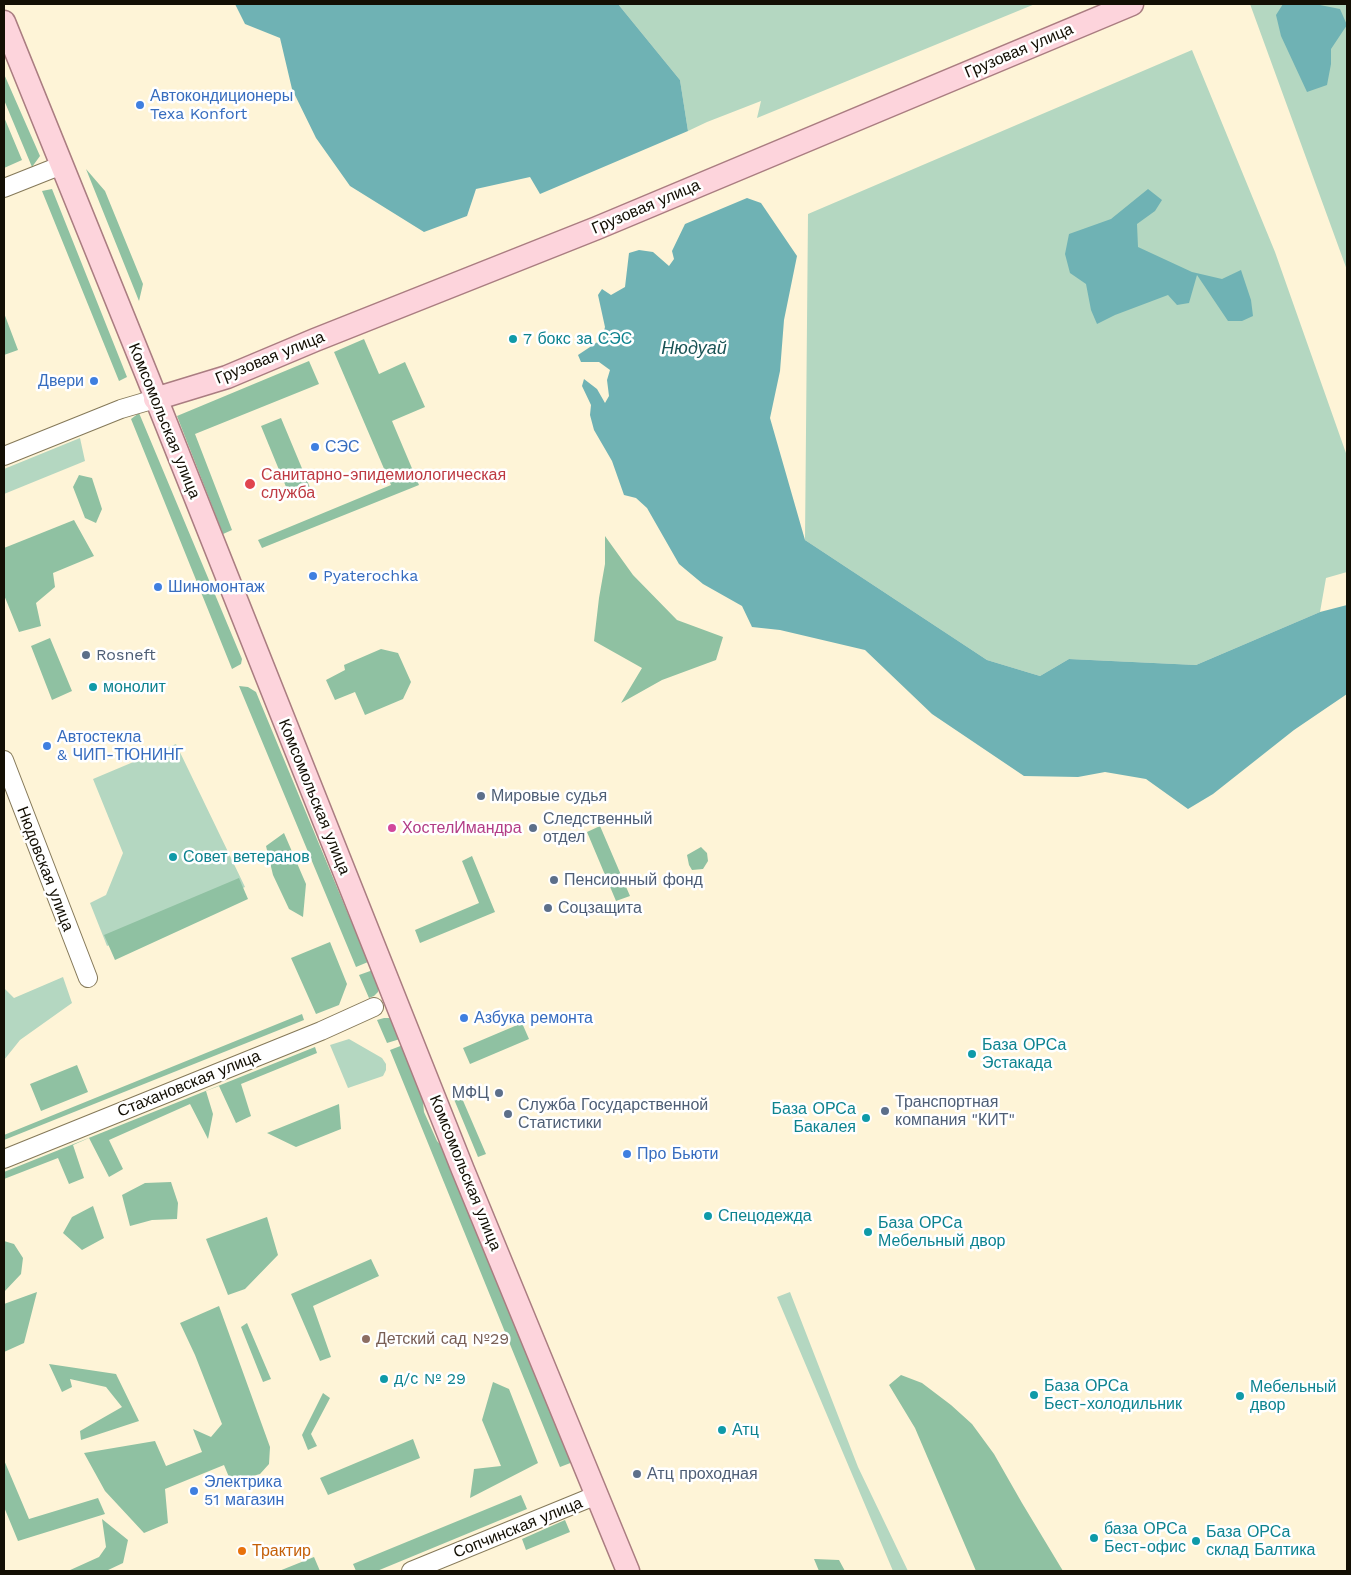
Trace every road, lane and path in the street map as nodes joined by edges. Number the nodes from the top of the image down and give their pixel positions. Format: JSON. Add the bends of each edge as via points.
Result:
{"nodes":[{"id":1,"x":1132,"y":4,"type":"edge"},
{"id":2,"x":4,"y":22,"type":"edge"},
{"id":3,"x":62,"y":165,"type":"junction"},
{"id":4,"x":4,"y":188,"type":"edge"},
{"id":5,"x":156,"y":399,"type":"junction"},
{"id":6,"x":4,"y":456,"type":"edge"},
{"id":7,"x":4,"y":760,"type":"edge"},
{"id":8,"x":88,"y":978,"type":"dead end"},
{"id":9,"x":374,"y":1007,"type":"dead end"},
{"id":10,"x":4,"y":1159,"type":"edge"},
{"id":11,"x":597,"y":1496,"type":"junction"},
{"id":12,"x":411,"y":1571,"type":"edge"},
{"id":13,"x":628,"y":1571,"type":"edge"}],
"edges":[{"from":1,"to":5,"type":"main road","name":"Грузовая улица","via":[[597,228],[227,377]]},
{"from":2,"to":3,"type":"main road","name":"Комсомольская улица"},
{"from":3,"to":4,"type":"street"},
{"from":3,"to":5,"type":"main road","name":"Комсомольская улица"},
{"from":5,"to":6,"type":"street","via":[[121,409]]},
{"from":5,"to":11,"type":"main road","name":"Комсомольская улица","via":[[463,1170]]},
{"from":7,"to":8,"type":"street","name":"Нюдовская улица"},
{"from":9,"to":10,"type":"street","name":"Стахановская улица"},
{"from":11,"to":12,"type":"street","name":"Сопчинская улица"},
{"from":11,"to":13,"type":"main road","name":"Комсомольская улица"}]}
